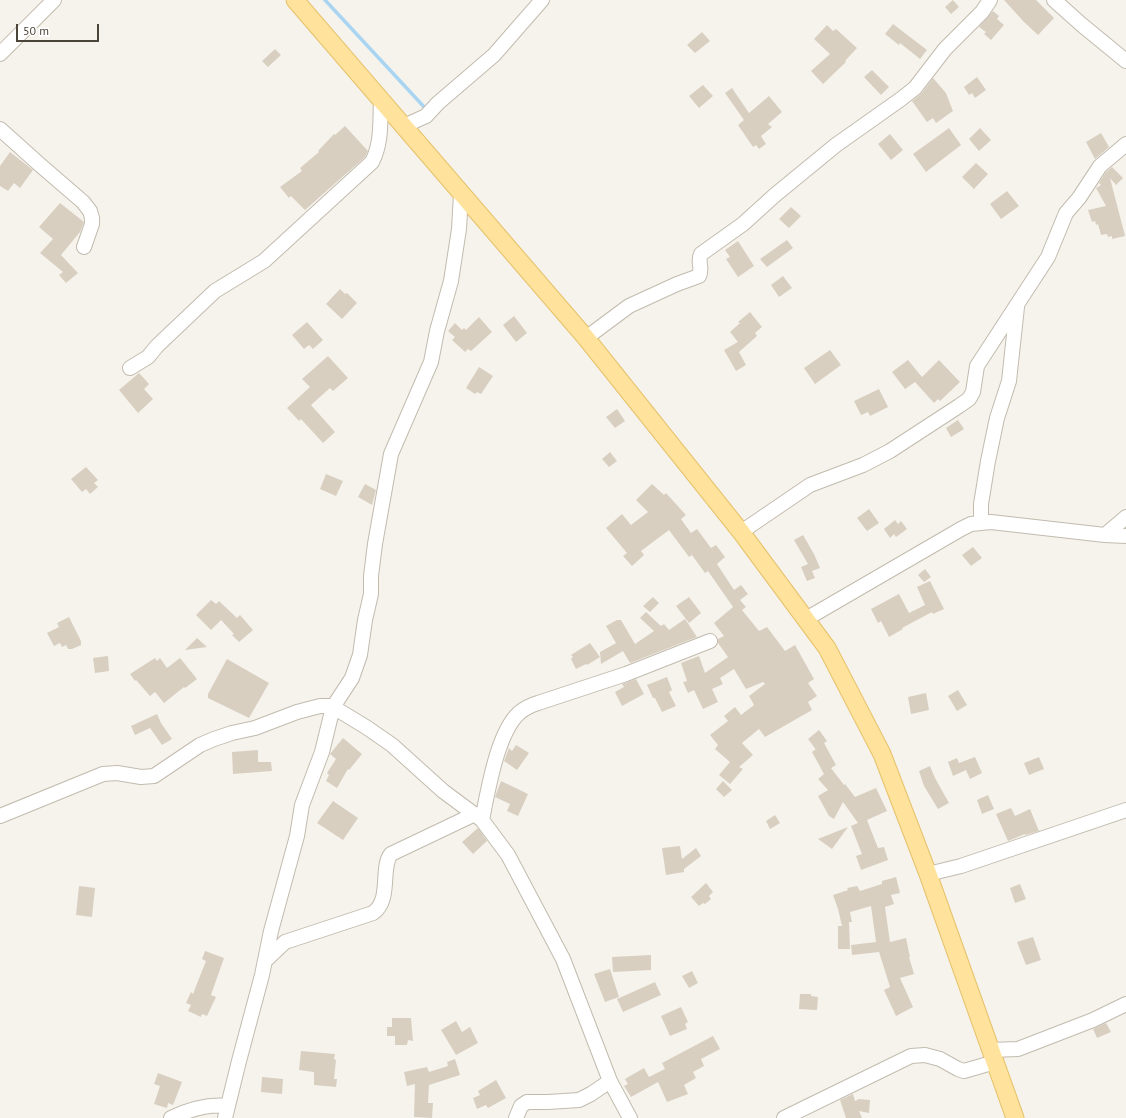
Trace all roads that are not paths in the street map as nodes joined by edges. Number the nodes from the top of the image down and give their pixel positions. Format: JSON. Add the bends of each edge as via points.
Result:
{"nodes":[{"id":1,"x":54,"y":0,"type":"edge"},
{"id":2,"x":295,"y":0,"type":"edge"},
{"id":3,"x":542,"y":0,"type":"edge"},
{"id":4,"x":990,"y":0,"type":"edge"},
{"id":5,"x":1054,"y":0,"type":"edge"},
{"id":6,"x":0,"y":54,"type":"edge"},
{"id":7,"x":1126,"y":61,"type":"edge"},
{"id":8,"x":381,"y":100,"type":"junction"},
{"id":9,"x":404,"y":126,"type":"junction"},
{"id":10,"x":0,"y":128,"type":"edge"},
{"id":11,"x":1126,"y":144,"type":"edge"},
{"id":12,"x":461,"y":194,"type":"junction"},
{"id":13,"x":84,"y":247,"type":"dead end"},
{"id":14,"x":1018,"y":302,"type":"junction"},
{"id":15,"x":586,"y":338,"type":"junction"},
{"id":16,"x":130,"y":368,"type":"dead end"},
{"id":17,"x":1126,"y":517,"type":"edge"},
{"id":18,"x":981,"y":522,"type":"junction"},
{"id":19,"x":741,"y":532,"type":"junction"},
{"id":20,"x":1105,"y":535,"type":"junction"},
{"id":21,"x":1126,"y":536,"type":"edge"},
{"id":22,"x":806,"y":619,"type":"junction"},
{"id":23,"x":710,"y":641,"type":"dead end"},
{"id":24,"x":333,"y":708,"type":"junction"},
{"id":25,"x":1126,"y":810,"type":"edge"},
{"id":26,"x":0,"y":816,"type":"edge"},
{"id":27,"x":478,"y":817,"type":"junction"},
{"id":28,"x":928,"y":874,"type":"junction"},
{"id":29,"x":265,"y":962,"type":"junction"},
{"id":30,"x":1126,"y":1004,"type":"edge"},
{"id":31,"x":993,"y":1056,"type":"junction"},
{"id":32,"x":610,"y":1081,"type":"junction"},
{"id":33,"x":227,"y":1112,"type":"edge"},
{"id":34,"x":171,"y":1118,"type":"edge"},
{"id":35,"x":516,"y":1118,"type":"edge"},
{"id":36,"x":630,"y":1118,"type":"edge"},
{"id":37,"x":784,"y":1118,"type":"edge"},
{"id":38,"x":1016,"y":1118,"type":"edge"}],
"edges":[{"from":1,"to":6,"type":"street"},
{"from":2,"to":8,"type":"main road"},
{"from":3,"to":9,"type":"street","via":[[494,55],[426,116]]},
{"from":4,"to":15,"type":"street","via":[[982,12],[945,49],[915,88],[836,146],[743,224],[701,254],[699,276],[629,306]]},
{"from":5,"to":7,"type":"street"},
{"from":8,"to":9,"type":"main road"},
{"from":8,"to":16,"type":"street","via":[[377,152],[372,162],[264,261],[215,291],[148,357]]},
{"from":9,"to":12,"type":"main road"},
{"from":10,"to":13,"type":"street","via":[[90,211],[92,224]]},
{"from":11,"to":14,"type":"street","via":[[1100,166],[1066,213],[1048,257]]},
{"from":12,"to":15,"type":"main road"},
{"from":12,"to":24,"type":"street","via":[[459,229],[451,281],[431,362],[391,454],[375,544],[371,594],[360,655],[352,678]]},
{"from":14,"to":18,"type":"street","via":[[1009,381],[997,418],[988,461],[981,504]]},
{"from":14,"to":19,"type":"street","via":[[977,366],[973,392],[969,398],[890,451],[863,465],[810,485]]},
{"from":15,"to":19,"type":"main road"},
{"from":17,"to":20,"type":"street"},
{"from":18,"to":20,"type":"street"},
{"from":18,"to":22,"type":"street","via":[[961,529]]},
{"from":19,"to":22,"type":"main road"},
{"from":20,"to":21,"type":"street"},
{"from":22,"to":28,"type":"main road","via":[[828,648],[882,754]]},
{"from":23,"to":27,"type":"street","via":[[626,674],[538,702],[518,714],[506,733]]},
{"from":24,"to":26,"type":"street","via":[[320,706],[214,739],[154,776],[103,774]]},
{"from":24,"to":27,"type":"street","via":[[392,745],[443,791]]},
{"from":24,"to":29,"type":"street","via":[[322,752],[302,805],[297,836]]},
{"from":25,"to":28,"type":"street","via":[[961,866]]},
{"from":27,"to":29,"type":"street","via":[[389,856],[382,901],[373,913],[285,942]]},
{"from":27,"to":32,"type":"street","via":[[508,855],[563,959]]},
{"from":28,"to":31,"type":"main road"},
{"from":29,"to":33,"type":"street"},
{"from":30,"to":31,"type":"street","via":[[1093,1020]]},
{"from":31,"to":37,"type":"street","via":[[964,1071],[940,1059],[925,1055],[911,1056]]},
{"from":31,"to":38,"type":"main road"},
{"from":32,"to":35,"type":"street","via":[[579,1100],[527,1102],[521,1106]]},
{"from":32,"to":36,"type":"street"},
{"from":33,"to":34,"type":"street","via":[[213,1105],[203,1106]]}]}
